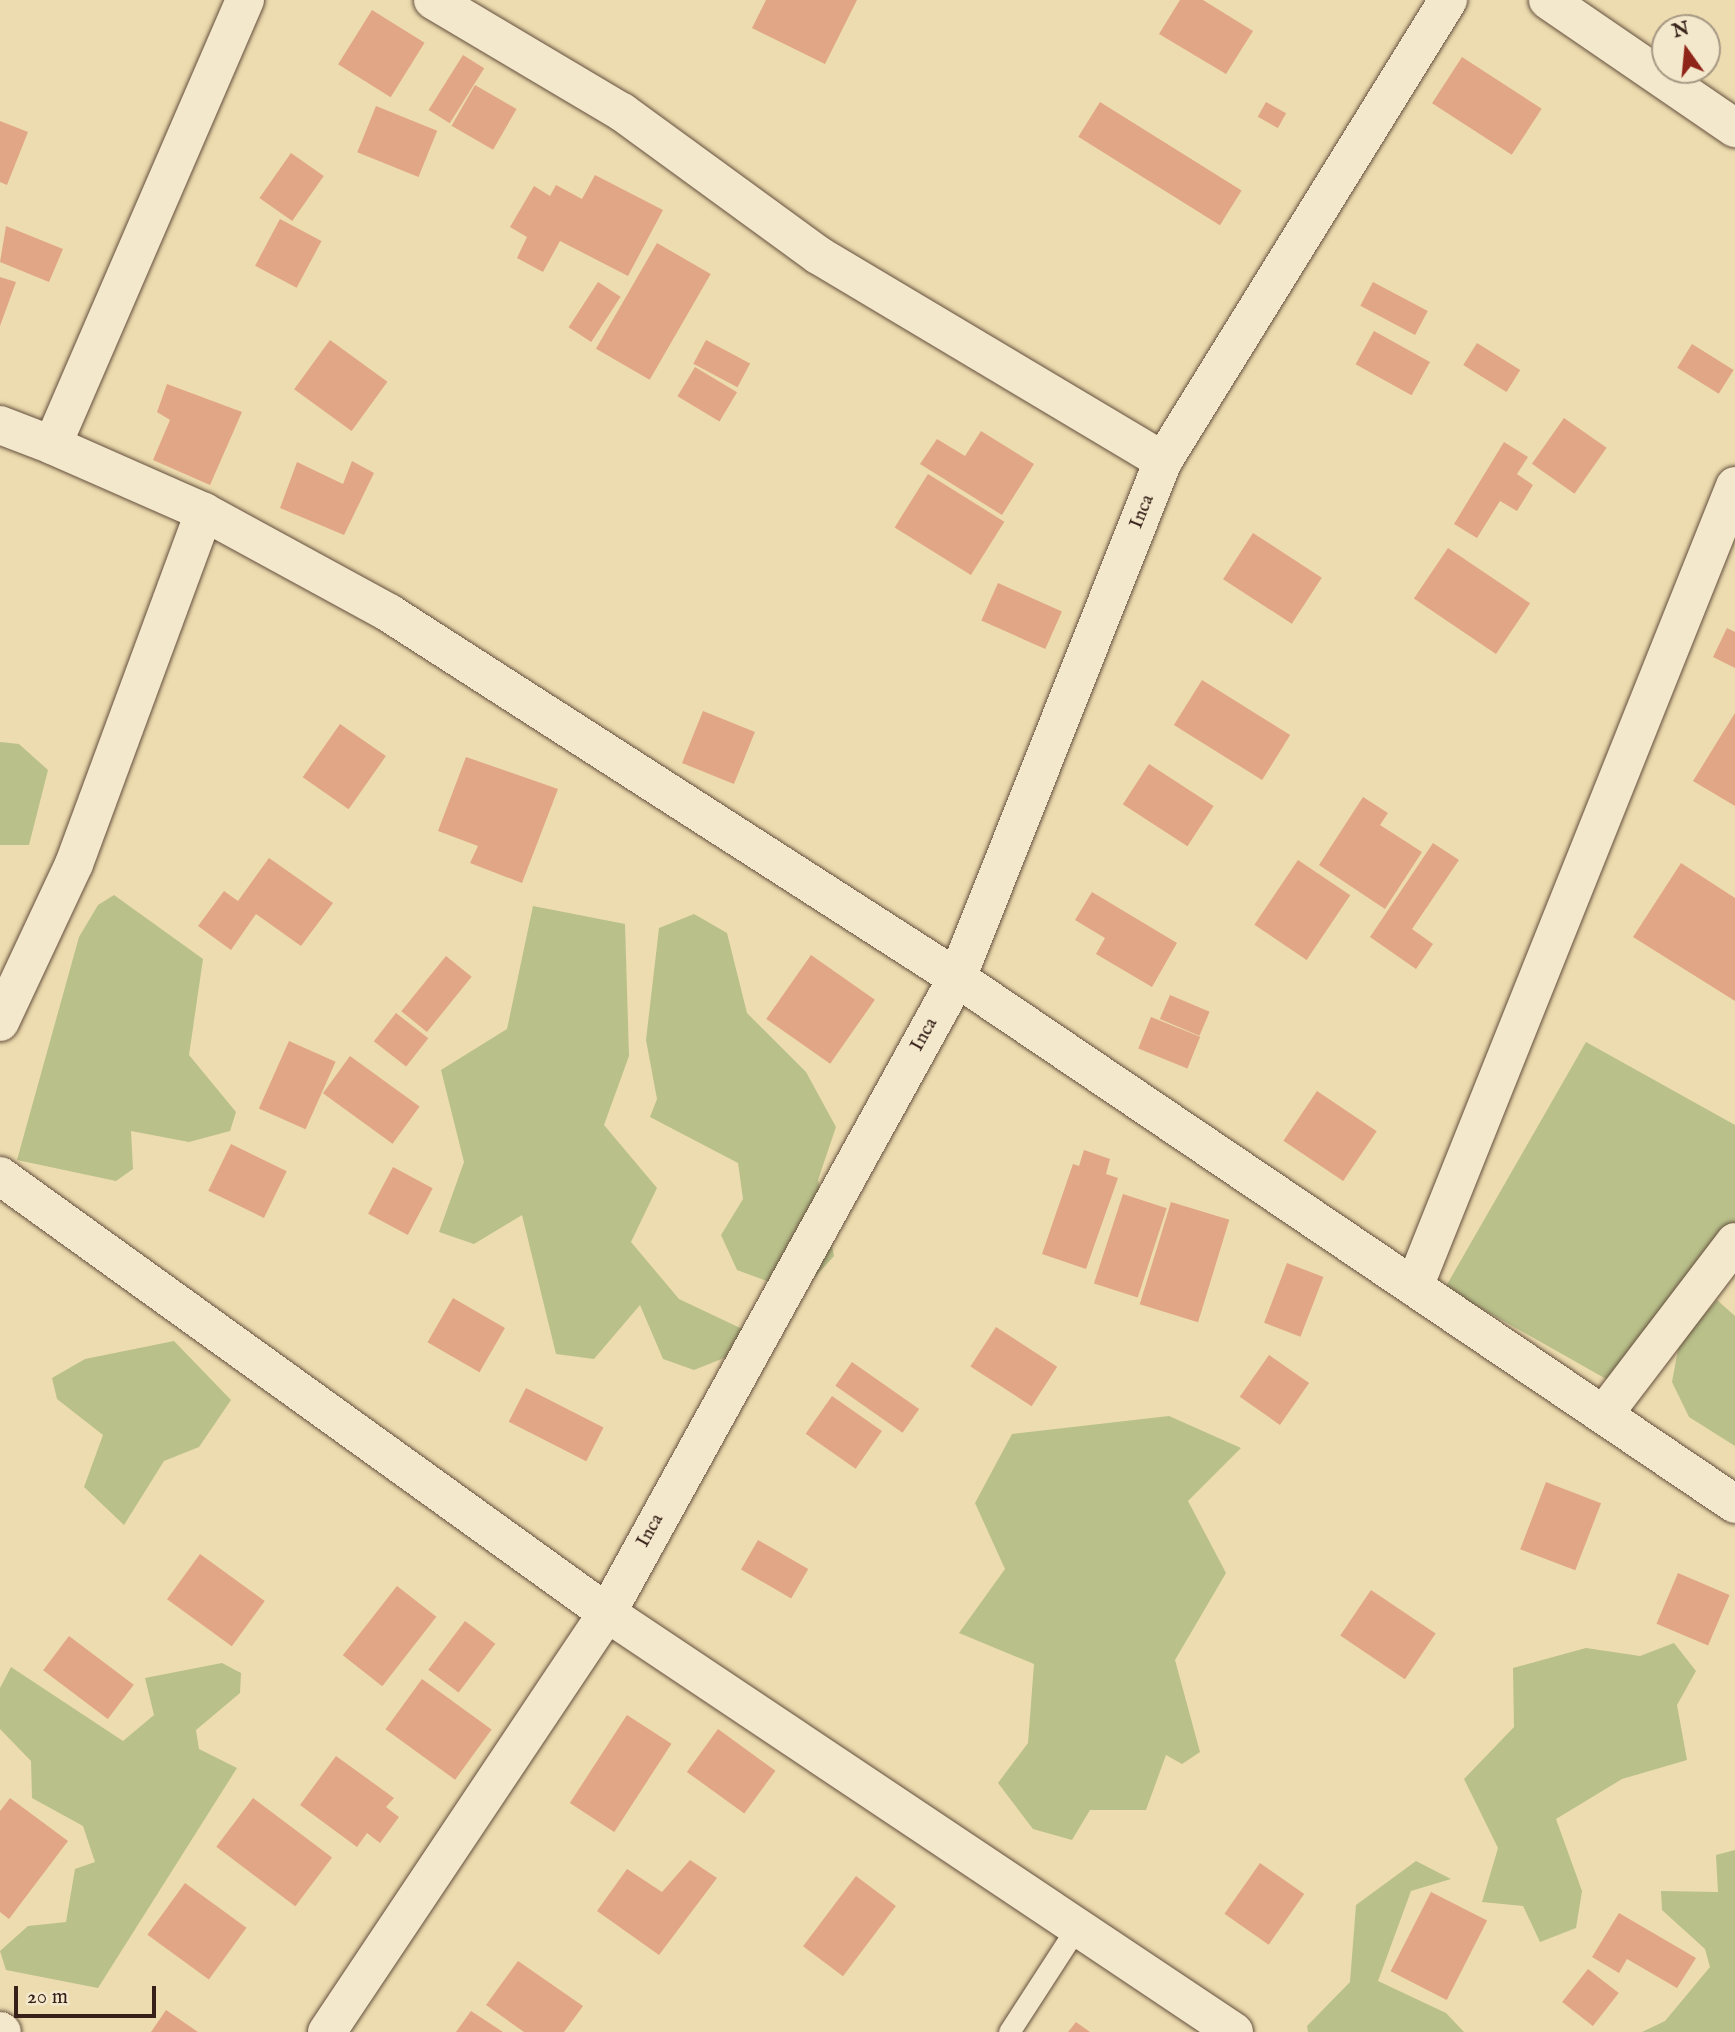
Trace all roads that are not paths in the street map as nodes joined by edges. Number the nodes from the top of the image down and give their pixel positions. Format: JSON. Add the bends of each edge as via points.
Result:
{"nodes":[{"id":1,"x":245,"y":0,"type":"edge"},
{"id":2,"x":433,"y":0,"type":"edge"},
{"id":3,"x":1448,"y":0,"type":"edge"},
{"id":4,"x":1548,"y":0,"type":"edge"},
{"id":5,"x":1735,"y":128,"type":"edge"},
{"id":6,"x":0,"y":425,"type":"edge"},
{"id":7,"x":52,"y":445,"type":"junction"},
{"id":8,"x":1163,"y":461,"type":"junction"},
{"id":9,"x":1735,"y":486,"type":"edge"},
{"id":10,"x":204,"y":512,"type":"junction"},
{"id":11,"x":1728,"y":525,"type":"edge"},
{"id":12,"x":957,"y":978,"type":"junction"},
{"id":13,"x":0,"y":1022,"type":"edge"},
{"id":14,"x":0,"y":1176,"type":"edge"},
{"id":15,"x":1735,"y":1242,"type":"edge"},
{"id":16,"x":1414,"y":1287,"type":"junction"},
{"id":17,"x":1604,"y":1414,"type":"junction"},
{"id":18,"x":1735,"y":1504,"type":"edge"},
{"id":19,"x":607,"y":1613,"type":"junction"},
{"id":20,"x":1077,"y":1927,"type":"junction"},
{"id":21,"x":327,"y":2032,"type":"edge"},
{"id":22,"x":1009,"y":2032,"type":"edge"},
{"id":23,"x":1234,"y":2032,"type":"edge"}],
"edges":[{"from":1,"to":7,"type":"street"},
{"from":2,"to":8,"type":"street","via":[[622,112],[818,255]]},
{"from":3,"to":8,"type":"street","name":"Inca"},
{"from":4,"to":5,"type":"street"},
{"from":6,"to":7,"type":"street"},
{"from":7,"to":10,"type":"street"},
{"from":8,"to":12,"type":"street","name":"Inca"},
{"from":9,"to":11,"type":"street"},
{"from":10,"to":12,"type":"street","via":[[388,612]]},
{"from":10,"to":13,"type":"street","via":[[74,863]]},
{"from":11,"to":16,"type":"street"},
{"from":12,"to":16,"type":"street"},
{"from":12,"to":19,"type":"street","name":"Inca"},
{"from":14,"to":19,"type":"street"},
{"from":15,"to":17,"type":"street"},
{"from":16,"to":17,"type":"street"},
{"from":17,"to":18,"type":"street"},
{"from":19,"to":20,"type":"street"},
{"from":19,"to":21,"type":"street","name":"Inca"},
{"from":20,"to":22,"type":"lane"},
{"from":20,"to":23,"type":"street"}]}
